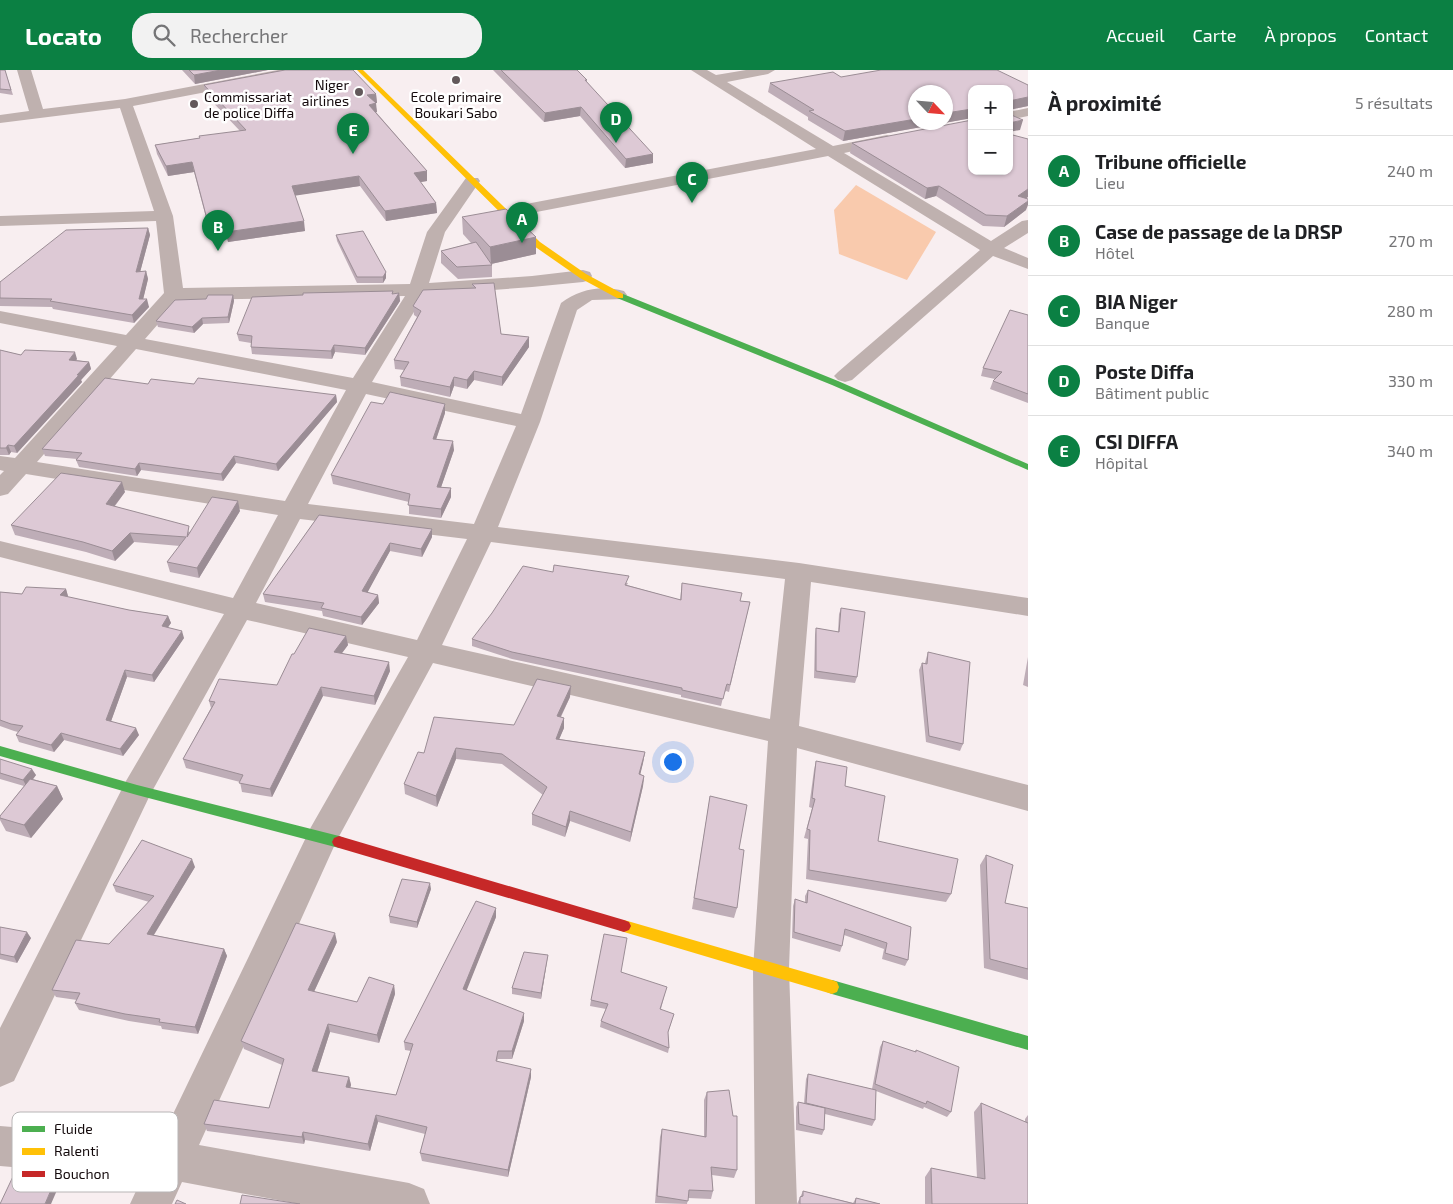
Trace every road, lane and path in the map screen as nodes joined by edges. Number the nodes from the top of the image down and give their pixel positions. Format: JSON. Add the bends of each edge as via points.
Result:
{"nodes":[{"id":1,"x":24,"y":70,"type":"edge"},
{"id":2,"x":300,"y":70,"type":"edge"},
{"id":3,"x":360,"y":70,"type":"edge"},
{"id":4,"x":698,"y":70,"type":"edge"},
{"id":5,"x":768,"y":70,"type":"edge"},
{"id":6,"x":714,"y":80,"type":"junction"},
{"id":7,"x":125,"y":104,"type":"junction"},
{"id":8,"x":1028,"y":112,"type":"edge"},
{"id":9,"x":37,"y":114,"type":"junction"},
{"id":10,"x":1013,"y":115,"type":"edge"},
{"id":11,"x":0,"y":119,"type":"edge"},
{"id":12,"x":906,"y":136,"type":"edge"},
{"id":13,"x":831,"y":151,"type":"junction"},
{"id":14,"x":472,"y":181,"type":"junction"},
{"id":15,"x":522,"y":206,"type":"joint"},
{"id":16,"x":164,"y":216,"type":"junction"},
{"id":17,"x":0,"y":221,"type":"edge"},
{"id":18,"x":539,"y":221,"type":"dead end"},
{"id":19,"x":1028,"y":225,"type":"edge"},
{"id":20,"x":991,"y":249,"type":"junction"},
{"id":21,"x":1028,"y":264,"type":"edge"},
{"id":22,"x":583,"y":276,"type":"junction"},
{"id":23,"x":418,"y":290,"type":"junction"},
{"id":24,"x":174,"y":294,"type":"junction"},
{"id":25,"x":617,"y":295,"type":"junction"},
{"id":26,"x":0,"y":317,"type":"edge"},
{"id":27,"x":746,"y":334,"type":"dead end"},
{"id":28,"x":132,"y":342,"type":"junction"},
{"id":29,"x":845,"y":376,"type":"junction"},
{"id":30,"x":359,"y":386,"type":"junction"},
{"id":31,"x":529,"y":422,"type":"junction"},
{"id":32,"x":1028,"y":455,"type":"edge"},
{"id":33,"x":10,"y":465,"type":"edge"},
{"id":34,"x":1028,"y":467,"type":"edge"},
{"id":35,"x":0,"y":489,"type":"edge"},
{"id":36,"x":292,"y":510,"type":"junction"},
{"id":37,"x":482,"y":533,"type":"junction"},
{"id":38,"x":0,"y":549,"type":"edge"},
{"id":39,"x":800,"y":572,"type":"junction"},
{"id":40,"x":1028,"y":607,"type":"edge"},
{"id":41,"x":240,"y":608,"type":"junction"},
{"id":42,"x":426,"y":650,"type":"junction"},
{"id":43,"x":783,"y":733,"type":"junction"},
{"id":44,"x":0,"y":751,"type":"edge"},
{"id":45,"x":138,"y":790,"type":"junction"},
{"id":46,"x":1028,"y":798,"type":"edge"},
{"id":47,"x":322,"y":837,"type":"junction"},
{"id":48,"x":771,"y":969,"type":"junction"},
{"id":49,"x":1028,"y":1043,"type":"edge"},
{"id":50,"x":0,"y":1068,"type":"edge"},
{"id":51,"x":178,"y":1149,"type":"edge"},
{"id":52,"x":178,"y":1161,"type":"edge"},
{"id":53,"x":157,"y":1192,"type":"edge"},
{"id":54,"x":151,"y":1204,"type":"edge"},
{"id":55,"x":409,"y":1204,"type":"edge"},
{"id":56,"x":776,"y":1204,"type":"edge"}],
"edges":[{"from":1,"to":9,"type":"street"},
{"from":2,"to":7,"type":"street"},
{"from":3,"to":14,"type":"main road"},
{"from":4,"to":6,"type":"street"},
{"from":5,"to":6,"type":"street"},
{"from":6,"to":13,"type":"street"},
{"from":7,"to":9,"type":"street"},
{"from":7,"to":16,"type":"street"},
{"from":8,"to":10,"type":"street"},
{"from":9,"to":11,"type":"street"},
{"from":12,"to":13,"type":"street"},
{"from":13,"to":15,"type":"street"},
{"from":13,"to":20,"type":"street"},
{"from":14,"to":22,"type":"main road","via":[[537,244]]},
{"from":14,"to":23,"type":"street","via":[[436,232]]},
{"from":15,"to":18,"type":"main road"},
{"from":16,"to":17,"type":"street"},
{"from":16,"to":24,"type":"street"},
{"from":19,"to":20,"type":"street"},
{"from":20,"to":21,"type":"street"},
{"from":20,"to":29,"type":"street"},
{"from":22,"to":23,"type":"street","via":[[523,284]]},
{"from":22,"to":25,"type":"main road"},
{"from":23,"to":24,"type":"street"},
{"from":23,"to":30,"type":"street"},
{"from":24,"to":28,"type":"street"},
{"from":25,"to":31,"type":"street","via":[[592,293],[578,298],[568,307]]},
{"from":25,"to":34,"type":"main road","via":[[835,383]]},
{"from":26,"to":28,"type":"street"},
{"from":27,"to":29,"type":"main road"},
{"from":28,"to":30,"type":"street"},
{"from":28,"to":33,"type":"street"},
{"from":29,"to":32,"type":"main road"},
{"from":30,"to":31,"type":"street"},
{"from":30,"to":36,"type":"street"},
{"from":31,"to":37,"type":"street"},
{"from":33,"to":35,"type":"street"},
{"from":33,"to":36,"type":"street"},
{"from":36,"to":37,"type":"street"},
{"from":36,"to":41,"type":"street"},
{"from":37,"to":39,"type":"street"},
{"from":37,"to":42,"type":"street"},
{"from":38,"to":41,"type":"street"},
{"from":39,"to":40,"type":"street"},
{"from":39,"to":43,"type":"street"},
{"from":41,"to":42,"type":"street"},
{"from":41,"to":45,"type":"street"},
{"from":42,"to":43,"type":"street"},
{"from":42,"to":47,"type":"street"},
{"from":43,"to":46,"type":"street"},
{"from":43,"to":48,"type":"street"},
{"from":44,"to":45,"type":"main road"},
{"from":45,"to":47,"type":"main road"},
{"from":45,"to":50,"type":"street"},
{"from":47,"to":48,"type":"main road"},
{"from":47,"to":51,"type":"street"},
{"from":48,"to":49,"type":"main road"},
{"from":48,"to":56,"type":"street"},
{"from":52,"to":55,"type":"street"},
{"from":53,"to":54,"type":"street"}]}
